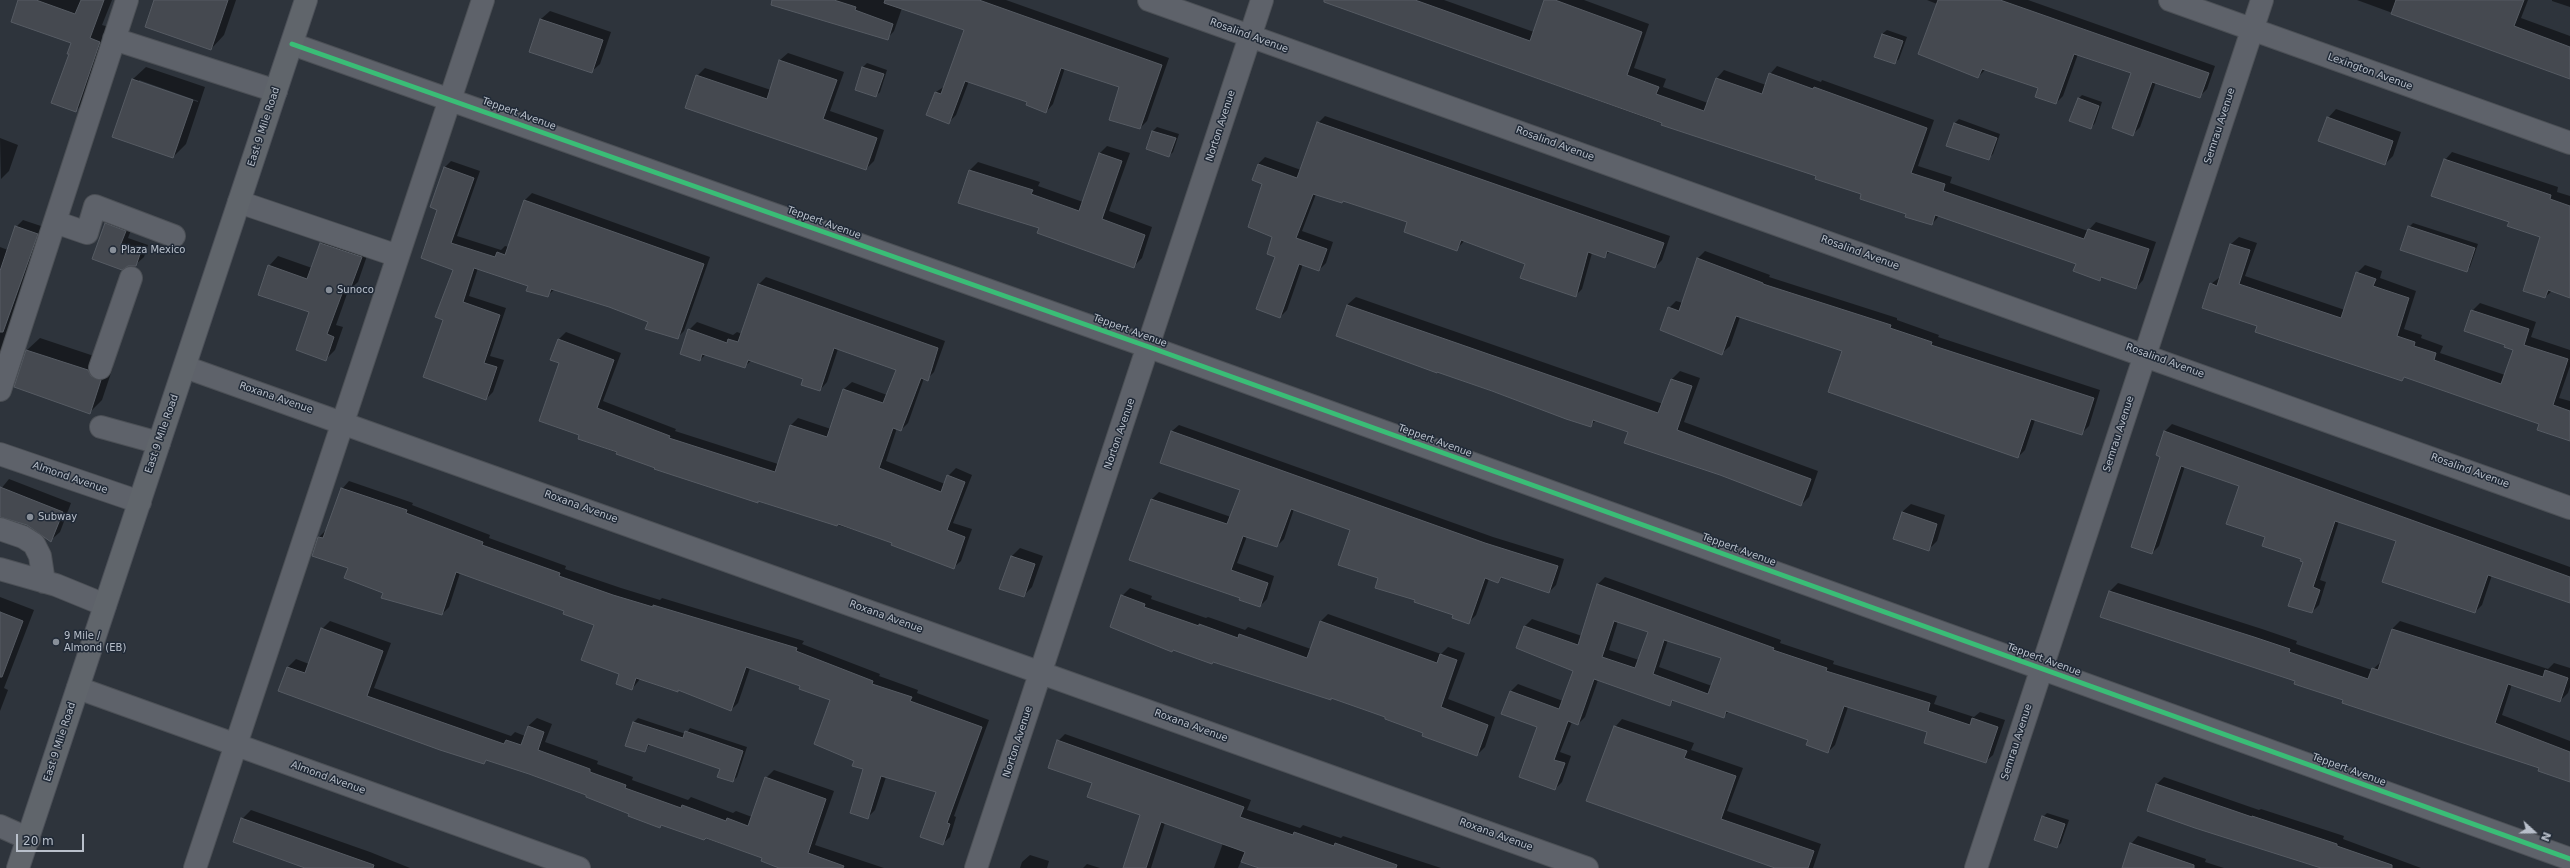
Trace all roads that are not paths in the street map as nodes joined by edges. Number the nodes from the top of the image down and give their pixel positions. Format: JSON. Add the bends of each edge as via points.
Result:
{"nodes":[{"id":1,"x":127,"y":0,"type":"edge"},
{"id":2,"x":306,"y":0,"type":"edge"},
{"id":3,"x":483,"y":0,"type":"edge"},
{"id":4,"x":1149,"y":0,"type":"edge"},
{"id":5,"x":1262,"y":0,"type":"edge"},
{"id":6,"x":2170,"y":0,"type":"edge"},
{"id":7,"x":2262,"y":0,"type":"edge"},
{"id":8,"x":2252,"y":29,"type":"junction"},
{"id":9,"x":1250,"y":37,"type":"junction"},
{"id":10,"x":114,"y":39,"type":"junction"},
{"id":11,"x":292,"y":44,"type":"junction"},
{"id":12,"x":276,"y":92,"type":"junction"},
{"id":13,"x":450,"y":99,"type":"junction"},
{"id":14,"x":2570,"y":143,"type":"edge"},
{"id":15,"x":240,"y":202,"type":"junction"},
{"id":16,"x":55,"y":222,"type":"junction"},
{"id":17,"x":174,"y":236,"type":"dead end"},
{"id":18,"x":398,"y":256,"type":"junction"},
{"id":19,"x":131,"y":278,"type":"dead end"},
{"id":20,"x":1149,"y":347,"type":"junction"},
{"id":21,"x":2145,"y":354,"type":"junction"},
{"id":22,"x":185,"y":367,"type":"junction"},
{"id":23,"x":100,"y":368,"type":"dead end"},
{"id":24,"x":2,"y":392,"type":"edge"},
{"id":25,"x":343,"y":421,"type":"junction"},
{"id":26,"x":101,"y":427,"type":"dead end"},
{"id":27,"x":159,"y":443,"type":"junction"},
{"id":28,"x":0,"y":454,"type":"edge"},
{"id":29,"x":140,"y":502,"type":"junction"},
{"id":30,"x":2570,"y":508,"type":"edge"},
{"id":31,"x":0,"y":529,"type":"edge"},
{"id":32,"x":0,"y":569,"type":"edge"},
{"id":33,"x":44,"y":582,"type":"junction"},
{"id":34,"x":106,"y":605,"type":"junction"},
{"id":35,"x":2041,"y":669,"type":"junction"},
{"id":36,"x":1040,"y":672,"type":"junction"},
{"id":37,"x":78,"y":688,"type":"junction"},
{"id":38,"x":237,"y":745,"type":"junction"},
{"id":39,"x":0,"y":826,"type":"edge"},
{"id":40,"x":28,"y":839,"type":"junction"},
{"id":41,"x":2570,"y":859,"type":"edge"},
{"id":42,"x":18,"y":868,"type":"edge"},
{"id":43,"x":195,"y":868,"type":"edge"},
{"id":44,"x":579,"y":868,"type":"edge"},
{"id":45,"x":976,"y":868,"type":"edge"},
{"id":46,"x":1587,"y":868,"type":"edge"},
{"id":47,"x":1976,"y":868,"type":"edge"}],
"edges":[{"from":1,"to":10,"type":"street"},
{"from":2,"to":11,"type":"main road","name":"East 9 Mile Road"},
{"from":3,"to":13,"type":"street"},
{"from":4,"to":9,"type":"street","name":"Rosalind Avenue"},
{"from":5,"to":9,"type":"street","name":"Norton Avenue"},
{"from":6,"to":8,"type":"street","name":"Lexington Avenue"},
{"from":7,"to":8,"type":"street","name":"Semrau Avenue"},
{"from":8,"to":14,"type":"street","name":"Lexington Avenue"},
{"from":8,"to":21,"type":"street","name":"Semrau Avenue"},
{"from":9,"to":20,"type":"street","name":"Norton Avenue"},
{"from":9,"to":21,"type":"street","name":"Rosalind Avenue"},
{"from":10,"to":12,"type":"street"},
{"from":10,"to":16,"type":"street"},
{"from":11,"to":12,"type":"main road","name":"East 9 Mile Road"},
{"from":11,"to":13,"type":"street","name":"Teppert Avenue"},
{"from":12,"to":15,"type":"main road","name":"East 9 Mile Road"},
{"from":13,"to":18,"type":"street"},
{"from":13,"to":20,"type":"street","name":"Teppert Avenue"},
{"from":15,"to":18,"type":"street"},
{"from":15,"to":22,"type":"main road","name":"East 9 Mile Road"},
{"from":16,"to":17,"type":"street","via":[[86,233],[95,206]]},
{"from":16,"to":24,"type":"street","via":[[42,276]]},
{"from":18,"to":25,"type":"street"},
{"from":19,"to":23,"type":"street"},
{"from":20,"to":35,"type":"street","name":"Teppert Avenue"},
{"from":20,"to":36,"type":"street","name":"Norton Avenue"},
{"from":21,"to":30,"type":"street","name":"Rosalind Avenue"},
{"from":21,"to":35,"type":"street","name":"Semrau Avenue"},
{"from":22,"to":25,"type":"street","name":"Roxana Avenue"},
{"from":22,"to":27,"type":"main road","name":"East 9 Mile Road"},
{"from":25,"to":36,"type":"street","name":"Roxana Avenue"},
{"from":25,"to":38,"type":"street"},
{"from":26,"to":27,"type":"street"},
{"from":27,"to":29,"type":"main road","name":"East 9 Mile Road"},
{"from":28,"to":29,"type":"street","name":"Almond Avenue"},
{"from":29,"to":34,"type":"main road","name":"East 9 Mile Road"},
{"from":31,"to":33,"type":"street","via":[[34,544],[40,556]]},
{"from":32,"to":33,"type":"street"},
{"from":33,"to":34,"type":"street"},
{"from":34,"to":37,"type":"main road","name":"East 9 Mile Road"},
{"from":35,"to":41,"type":"street","name":"Teppert Avenue"},
{"from":35,"to":47,"type":"street","name":"Semrau Avenue"},
{"from":36,"to":45,"type":"street","name":"Norton Avenue"},
{"from":36,"to":46,"type":"street","name":"Roxana Avenue"},
{"from":37,"to":38,"type":"street","name":"Almond Avenue"},
{"from":37,"to":40,"type":"main road","name":"East 9 Mile Road"},
{"from":38,"to":43,"type":"street"},
{"from":38,"to":44,"type":"street","name":"Almond Avenue"},
{"from":39,"to":40,"type":"street"},
{"from":40,"to":42,"type":"main road","name":"East 9 Mile Road"}]}
